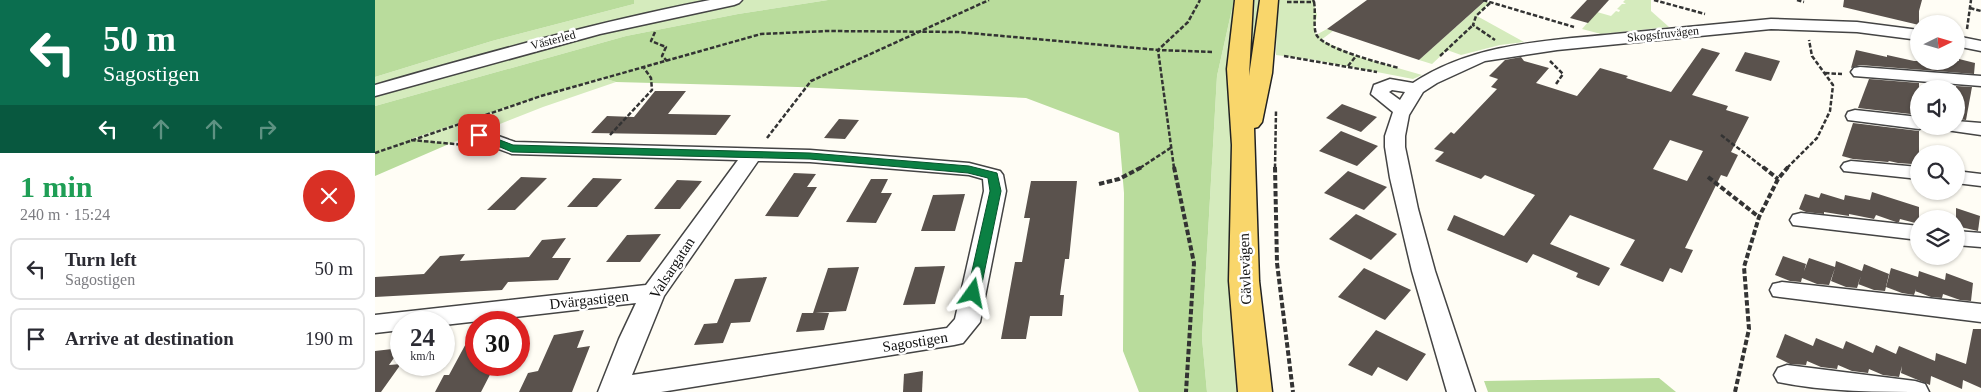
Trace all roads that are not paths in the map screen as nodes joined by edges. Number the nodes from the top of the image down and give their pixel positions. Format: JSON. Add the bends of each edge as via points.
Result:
{"nodes":[{"id":1,"x":734,"y":0,"type":"edge"},
{"id":2,"x":1244,"y":0,"type":"edge"},
{"id":3,"x":1276,"y":1,"type":"edge"},
{"id":4,"x":657,"y":9,"type":"edge"},
{"id":5,"x":1910,"y":34,"type":"edge"},
{"id":6,"x":1965,"y":38,"type":"edge"},
{"id":7,"x":1981,"y":46,"type":"edge"},
{"id":8,"x":1860,"y":72,"type":"dead end"},
{"id":9,"x":1981,"y":81,"type":"edge"},
{"id":10,"x":1416,"y":89,"type":"junction"},
{"id":11,"x":375,"y":91,"type":"edge"},
{"id":12,"x":1402,"y":110,"type":"junction"},
{"id":13,"x":1855,"y":116,"type":"dead end"},
{"id":14,"x":1910,"y":122,"type":"edge"},
{"id":15,"x":1965,"y":127,"type":"edge"},
{"id":16,"x":1981,"y":129,"type":"edge"},
{"id":17,"x":484,"y":137,"type":"road end"},
{"id":18,"x":1244,"y":145,"type":"junction"},
{"id":19,"x":752,"y":155,"type":"junction"},
{"id":20,"x":1851,"y":167,"type":"dead end"},
{"id":21,"x":1910,"y":173,"type":"edge"},
{"id":22,"x":1965,"y":178,"type":"edge"},
{"id":23,"x":1981,"y":180,"type":"edge"},
{"id":24,"x":1801,"y":220,"type":"dead end"},
{"id":25,"x":1910,"y":232,"type":"edge"},
{"id":26,"x":1965,"y":239,"type":"edge"},
{"id":27,"x":1981,"y":240,"type":"edge"},
{"id":28,"x":1782,"y":290,"type":"dead end"},
{"id":29,"x":653,"y":293,"type":"junction"},
{"id":30,"x":1981,"y":313,"type":"edge"},
{"id":31,"x":375,"y":324,"type":"edge"},
{"id":32,"x":1787,"y":375,"type":"dead end"},
{"id":33,"x":613,"y":390,"type":"edge"},
{"id":34,"x":1255,"y":392,"type":"edge"},
{"id":35,"x":1461,"y":392,"type":"edge"},
{"id":36,"x":1915,"y":392,"type":"edge"}],
"edges":[{"from":1,"to":4,"type":"street","name":"Västerled"},
{"from":2,"to":18,"type":"main road","name":"Gävlevägen","via":[[1237,69]]},
{"from":3,"to":18,"type":"main road","name":"Gävlevägen"},
{"from":4,"to":11,"type":"street","name":"Västerled"},
{"from":5,"to":10,"type":"street","name":"Skogsfruvägen","via":[[1857,27],[1741,26],[1521,49],[1480,57],[1431,78]]},
{"from":6,"to":7,"type":"street"},
{"from":8,"to":9,"type":"street"},
{"from":10,"to":12,"type":"street","name":"Skogsfruvägen"},
{"from":10,"to":12,"type":"street","via":[[1399,84],[1380,88],[1380,94]]},
{"from":12,"to":35,"type":"street","name":"Skogsfruvägen","via":[[1395,136],[1399,170]]},
{"from":13,"to":14,"type":"street"},
{"from":15,"to":16,"type":"street"},
{"from":17,"to":19,"type":"street","name":"Sagostigen","via":[[512,148]]},
{"from":18,"to":34,"type":"main road","name":"Gävlevägen","via":[[1244,281]]},
{"from":19,"to":29,"type":"street","name":"Valsargatan"},
{"from":19,"to":33,"type":"street","name":"Sagostigen","via":[[969,169],[993,176],[995,191],[967,322],[954,336]]},
{"from":20,"to":21,"type":"street"},
{"from":22,"to":23,"type":"street"},
{"from":24,"to":25,"type":"street"},
{"from":26,"to":27,"type":"street"},
{"from":28,"to":30,"type":"street"},
{"from":29,"to":31,"type":"street","name":"Dvärgastigen"},
{"from":29,"to":33,"type":"street","name":"Valsargatan"},
{"from":32,"to":36,"type":"street"}]}
